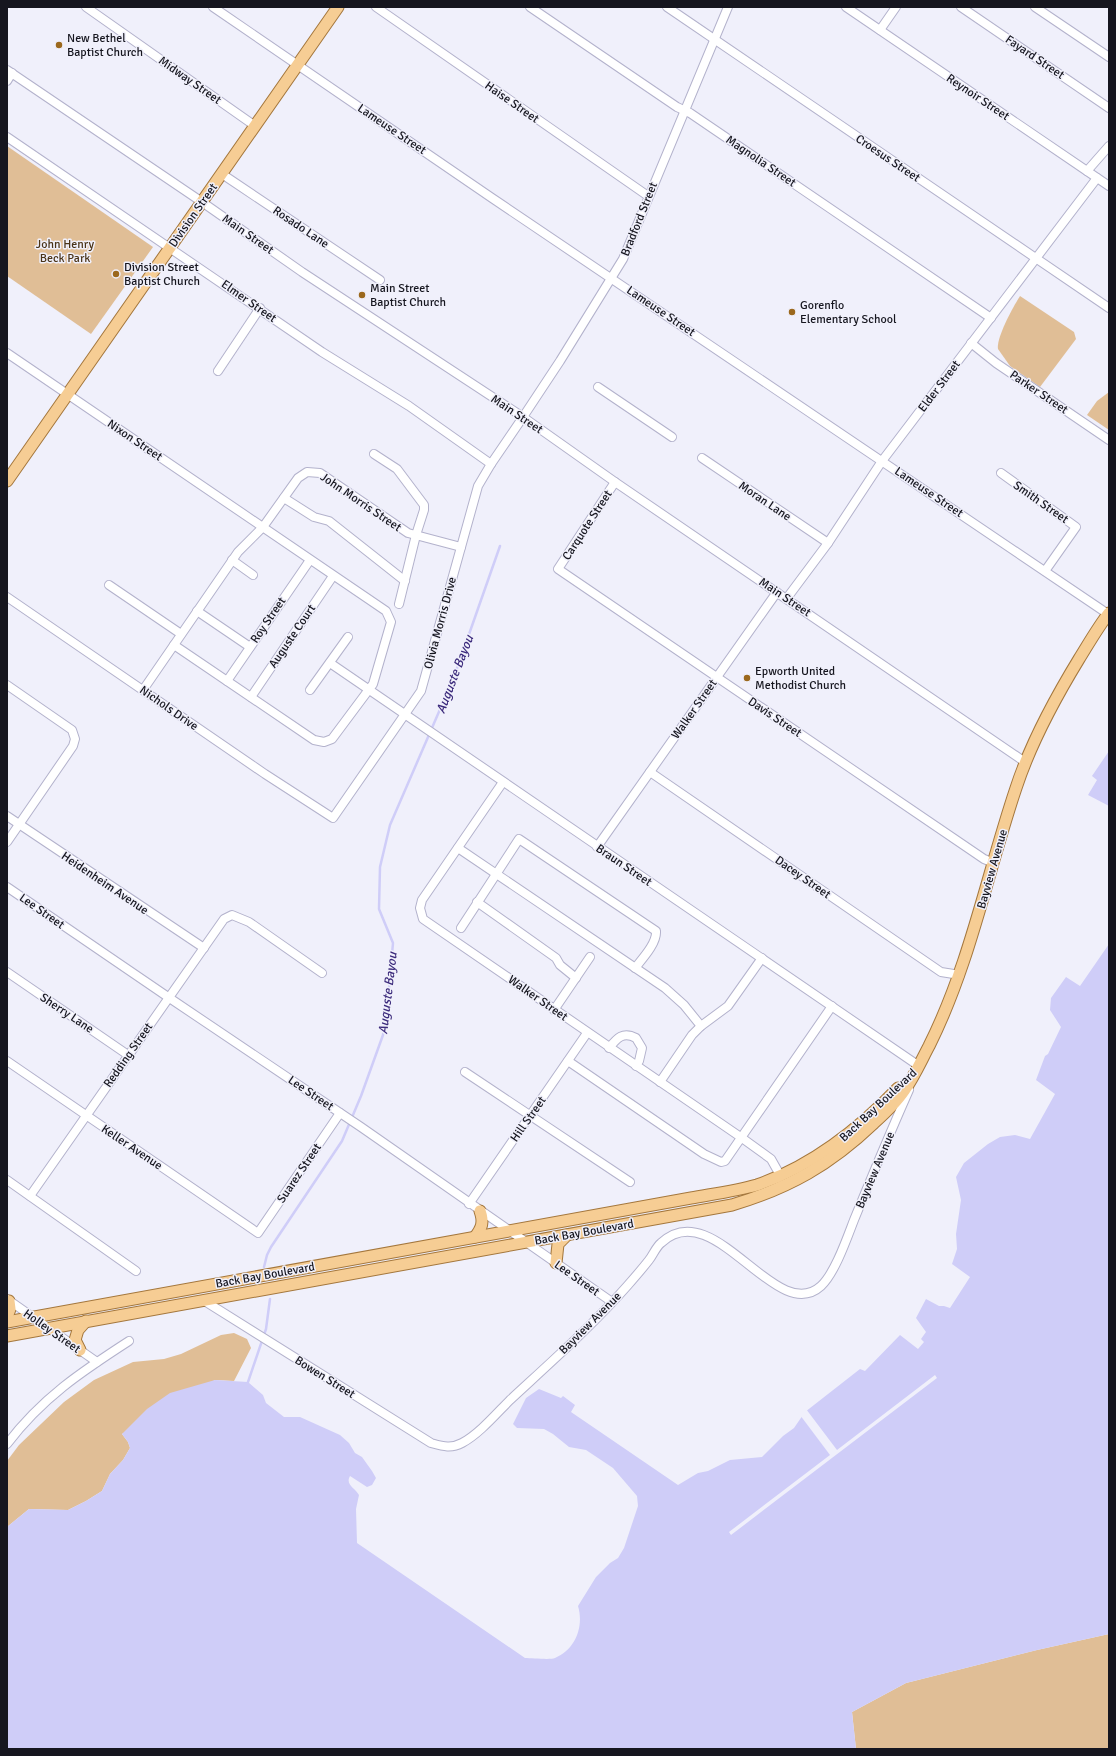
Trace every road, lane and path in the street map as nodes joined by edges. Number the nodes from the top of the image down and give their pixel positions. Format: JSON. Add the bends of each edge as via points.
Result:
{"nodes":[{"id":1,"x":86,"y":7,"type":"edge"},
{"id":2,"x":213,"y":7,"type":"edge"},
{"id":3,"x":338,"y":7,"type":"edge"},
{"id":4,"x":376,"y":7,"type":"edge"},
{"id":5,"x":530,"y":7,"type":"edge"},
{"id":6,"x":667,"y":7,"type":"edge"},
{"id":7,"x":728,"y":7,"type":"edge"},
{"id":8,"x":846,"y":7,"type":"edge"},
{"id":9,"x":896,"y":7,"type":"edge"},
{"id":10,"x":961,"y":7,"type":"edge"},
{"id":11,"x":1035,"y":7,"type":"edge"},
{"id":12,"x":880,"y":30,"type":"junction"},
{"id":13,"x":714,"y":40,"type":"junction"},
{"id":14,"x":1109,"y":57,"type":"edge"},
{"id":15,"x":298,"y":64,"type":"junction"},
{"id":16,"x":10,"y":71,"type":"edge"},
{"id":17,"x":7,"y":82,"type":"edge"},
{"id":18,"x":1109,"y":108,"type":"edge"},
{"id":19,"x":685,"y":111,"type":"junction"},
{"id":20,"x":255,"y":126,"type":"junction"},
{"id":21,"x":7,"y":137,"type":"edge"},
{"id":22,"x":1109,"y":146,"type":"edge"},
{"id":23,"x":1087,"y":171,"type":"junction"},
{"id":24,"x":222,"y":174,"type":"junction"},
{"id":25,"x":1097,"y":178,"type":"junction"},
{"id":26,"x":1109,"y":186,"type":"edge"},
{"id":27,"x":648,"y":196,"type":"junction"},
{"id":28,"x":202,"y":202,"type":"junction"},
{"id":29,"x":170,"y":247,"type":"junction"},
{"id":30,"x":1036,"y":258,"type":"junction"},
{"id":31,"x":612,"y":278,"type":"junction"},
{"id":32,"x":380,"y":280,"type":"dead end"},
{"id":33,"x":260,"y":308,"type":"junction"},
{"id":34,"x":1109,"y":308,"type":"edge"},
{"id":35,"x":991,"y":318,"type":"junction"},
{"id":36,"x":971,"y":343,"type":"junction"},
{"id":37,"x":7,"y":353,"type":"edge"},
{"id":38,"x":218,"y":371,"type":"dead end"},
{"id":39,"x":598,"y":386,"type":"dead end"},
{"id":40,"x":68,"y":394,"type":"junction"},
{"id":41,"x":523,"y":417,"type":"junction"},
{"id":42,"x":672,"y":437,"type":"dead end"},
{"id":43,"x":1109,"y":440,"type":"edge"},
{"id":44,"x":374,"y":454,"type":"dead end"},
{"id":45,"x":702,"y":458,"type":"dead end"},
{"id":46,"x":882,"y":461,"type":"junction"},
{"id":47,"x":491,"y":464,"type":"junction"},
{"id":48,"x":1001,"y":473,"type":"dead end"},
{"id":49,"x":7,"y":481,"type":"edge"},
{"id":50,"x":615,"y":482,"type":"junction"},
{"id":51,"x":284,"y":498,"type":"junction"},
{"id":52,"x":263,"y":527,"type":"junction"},
{"id":53,"x":416,"y":535,"type":"junction"},
{"id":54,"x":828,"y":543,"type":"junction"},
{"id":55,"x":461,"y":547,"type":"junction"},
{"id":56,"x":232,"y":560,"type":"junction"},
{"id":57,"x":310,"y":560,"type":"junction"},
{"id":58,"x":558,"y":569,"type":"joint"},
{"id":59,"x":1045,"y":571,"type":"junction"},
{"id":60,"x":253,"y":574,"type":"dead end"},
{"id":61,"x":333,"y":576,"type":"junction"},
{"id":62,"x":405,"y":581,"type":"junction"},
{"id":63,"x":109,"y":585,"type":"dead end"},
{"id":64,"x":777,"y":592,"type":"junction"},
{"id":65,"x":7,"y":597,"type":"edge"},
{"id":66,"x":787,"y":598,"type":"junction"},
{"id":67,"x":399,"y":604,"type":"dead end"},
{"id":68,"x":197,"y":611,"type":"junction"},
{"id":69,"x":1108,"y":613,"type":"edge"},
{"id":70,"x":181,"y":634,"type":"junction"},
{"id":71,"x":348,"y":637,"type":"dead end"},
{"id":72,"x":174,"y":645,"type":"junction"},
{"id":73,"x":250,"y":647,"type":"junction"},
{"id":74,"x":330,"y":663,"type":"junction"},
{"id":75,"x":716,"y":678,"type":"junction"},
{"id":76,"x":227,"y":681,"type":"junction"},
{"id":77,"x":7,"y":684,"type":"edge"},
{"id":78,"x":143,"y":690,"type":"junction"},
{"id":79,"x":310,"y":690,"type":"dead end"},
{"id":80,"x":369,"y":690,"type":"junction"},
{"id":81,"x":251,"y":697,"type":"junction"},
{"id":82,"x":406,"y":714,"type":"junction"},
{"id":83,"x":1026,"y":762,"type":"junction"},
{"id":84,"x":650,"y":772,"type":"junction"},
{"id":85,"x":503,"y":782,"type":"junction"},
{"id":86,"x":7,"y":816,"type":"edge"},
{"id":87,"x":333,"y":818,"type":"joint"},
{"id":88,"x":19,"y":824,"type":"junction"},
{"id":89,"x":7,"y":842,"type":"edge"},
{"id":90,"x":597,"y":847,"type":"junction"},
{"id":91,"x":458,"y":848,"type":"junction"},
{"id":92,"x":994,"y":863,"type":"junction"},
{"id":93,"x":496,"y":874,"type":"junction"},
{"id":94,"x":7,"y":887,"type":"edge"},
{"id":95,"x":477,"y":902,"type":"junction"},
{"id":96,"x":461,"y":928,"type":"dead end"},
{"id":97,"x":204,"y":948,"type":"junction"},
{"id":98,"x":590,"y":957,"type":"dead end"},
{"id":99,"x":762,"y":958,"type":"junction"},
{"id":100,"x":636,"y":968,"type":"junction"},
{"id":101,"x":7,"y":972,"type":"edge"},
{"id":102,"x":322,"y":973,"type":"dead end"},
{"id":103,"x":960,"y":975,"type":"junction"},
{"id":104,"x":576,"y":978,"type":"junction"},
{"id":105,"x":168,"y":997,"type":"junction"},
{"id":106,"x":832,"y":1006,"type":"junction"},
{"id":107,"x":554,"y":1010,"type":"junction"},
{"id":108,"x":701,"y":1026,"type":"junction"},
{"id":109,"x":587,"y":1033,"type":"junction"},
{"id":110,"x":609,"y":1048,"type":"junction"},
{"id":111,"x":128,"y":1055,"type":"junction"},
{"id":112,"x":7,"y":1061,"type":"edge"},
{"id":113,"x":568,"y":1061,"type":"junction"},
{"id":114,"x":636,"y":1066,"type":"junction"},
{"id":115,"x":919,"y":1066,"type":"junction"},
{"id":116,"x":465,"y":1072,"type":"dead end"},
{"id":117,"x":660,"y":1082,"type":"junction"},
{"id":118,"x":342,"y":1114,"type":"junction"},
{"id":119,"x":86,"y":1116,"type":"junction"},
{"id":120,"x":531,"y":1116,"type":"junction"},
{"id":121,"x":742,"y":1138,"type":"junction"},
{"id":122,"x":780,"y":1175,"type":"junction"},
{"id":123,"x":7,"y":1180,"type":"edge"},
{"id":124,"x":630,"y":1182,"type":"dead end"},
{"id":125,"x":30,"y":1196,"type":"junction"},
{"id":126,"x":469,"y":1204,"type":"junction"},
{"id":127,"x":480,"y":1211,"type":"junction"},
{"id":128,"x":509,"y":1231,"type":"junction"},
{"id":129,"x":258,"y":1233,"type":"joint"},
{"id":130,"x":567,"y":1235,"type":"junction"},
{"id":131,"x":476,"y":1238,"type":"junction"},
{"id":132,"x":525,"y":1242,"type":"junction"},
{"id":133,"x":556,"y":1263,"type":"junction"},
{"id":134,"x":136,"y":1271,"type":"dead end"},
{"id":135,"x":8,"y":1300,"type":"edge"},
{"id":136,"x":202,"y":1300,"type":"junction"},
{"id":137,"x":612,"y":1302,"type":"junction"},
{"id":138,"x":32,"y":1316,"type":"junction"},
{"id":139,"x":7,"y":1317,"type":"edge"},
{"id":140,"x":86,"y":1321,"type":"junction"},
{"id":141,"x":7,"y":1322,"type":"edge"},
{"id":142,"x":47,"y":1328,"type":"junction"},
{"id":143,"x":7,"y":1336,"type":"edge"},
{"id":144,"x":129,"y":1341,"type":"dead end"},
{"id":145,"x":80,"y":1350,"type":"junction"},
{"id":146,"x":97,"y":1362,"type":"junction"},
{"id":147,"x":7,"y":1444,"type":"edge"},
{"id":148,"x":450,"y":1447,"type":"joint"}],
"edges":[{"from":1,"to":20,"type":"street","name":"Midway Street"},
{"from":2,"to":15,"type":"street","name":"Lameuse Street"},
{"from":3,"to":15,"type":"main road","name":"Division Street"},
{"from":4,"to":27,"type":"street","name":"Haise Street"},
{"from":5,"to":19,"type":"street","name":"Magnolia Street"},
{"from":6,"to":13,"type":"street","name":"Croesus Street"},
{"from":7,"to":13,"type":"street","name":"Bradford Street"},
{"from":8,"to":12,"type":"street","name":"Reynoir Street"},
{"from":9,"to":12,"type":"street"},
{"from":10,"to":18,"type":"street","name":"Fayard Street"},
{"from":11,"to":14,"type":"street"},
{"from":12,"to":23,"type":"street","name":"Reynoir Street"},
{"from":13,"to":19,"type":"street","name":"Bradford Street"},
{"from":13,"to":30,"type":"street","name":"Croesus Street"},
{"from":15,"to":20,"type":"main road","name":"Division Street"},
{"from":15,"to":31,"type":"street","name":"Lameuse Street"},
{"from":16,"to":17,"type":"street"},
{"from":16,"to":28,"type":"street","name":"Main Street"},
{"from":19,"to":27,"type":"street","name":"Bradford Street"},
{"from":19,"to":35,"type":"street","name":"Magnolia Street"},
{"from":20,"to":24,"type":"main road","name":"Division Street"},
{"from":21,"to":29,"type":"street","name":"Elmer Street"},
{"from":22,"to":23,"type":"street"},
{"from":23,"to":25,"type":"street","name":"Reynoir Street"},
{"from":24,"to":28,"type":"main road","name":"Division Street"},
{"from":24,"to":32,"type":"street","name":"Rosado Lane"},
{"from":25,"to":26,"type":"street","name":"Reynoir Street"},
{"from":25,"to":30,"type":"street","name":"Elder Street"},
{"from":27,"to":31,"type":"street","name":"Bradford Street","via":[[623,259]]},
{"from":28,"to":29,"type":"main road","name":"Division Street"},
{"from":28,"to":41,"type":"street","name":"Main Street","via":[[302,272]]},
{"from":29,"to":33,"type":"street","name":"Elmer Street"},
{"from":29,"to":40,"type":"main road","name":"Division Street"},
{"from":30,"to":34,"type":"street","name":"Croesus Street"},
{"from":30,"to":35,"type":"street","name":"Elder Street"},
{"from":31,"to":41,"type":"street","name":"Bradford Street"},
{"from":31,"to":46,"type":"street","name":"Lameuse Street"},
{"from":33,"to":38,"type":"street"},
{"from":33,"to":47,"type":"street","name":"Elmer Street","via":[[353,372],[409,406]]},
{"from":35,"to":36,"type":"street","name":"Elder Street"},
{"from":36,"to":43,"type":"street","name":"Parker Street"},
{"from":36,"to":46,"type":"street","name":"Elder Street"},
{"from":37,"to":40,"type":"street","name":"Nixon Street"},
{"from":39,"to":42,"type":"street"},
{"from":40,"to":49,"type":"main road","name":"Division Street"},
{"from":40,"to":52,"type":"street","name":"Nixon Street"},
{"from":41,"to":47,"type":"street","name":"Olivia Morris Drive"},
{"from":41,"to":50,"type":"street","name":"Main Street"},
{"from":44,"to":53,"type":"street","via":[[397,469],[422,501],[424,510]]},
{"from":45,"to":54,"type":"street","name":"Moran Lane"},
{"from":46,"to":54,"type":"street","name":"Elder Street"},
{"from":46,"to":59,"type":"street","name":"Lameuse Street"},
{"from":47,"to":55,"type":"street","name":"Olivia Morris Drive","via":[[478,486]]},
{"from":48,"to":59,"type":"street","name":"Smith Street","via":[[1076,527]]},
{"from":50,"to":58,"type":"street","name":"Carquote Street"},
{"from":50,"to":64,"type":"street","name":"Main Street"},
{"from":51,"to":52,"type":"street"},
{"from":51,"to":53,"type":"street","name":"John Morris Street","via":[[298,478],[306,472],[320,473],[403,530]]},
{"from":51,"to":62,"type":"street","via":[[314,517],[329,520]]},
{"from":52,"to":56,"type":"street"},
{"from":52,"to":57,"type":"street"},
{"from":53,"to":55,"type":"street","name":"John Morris Street"},
{"from":53,"to":62,"type":"street"},
{"from":54,"to":66,"type":"street","name":"Elder Street"},
{"from":55,"to":82,"type":"street","name":"Olivia Morris Drive","via":[[424,684]]},
{"from":56,"to":60,"type":"street"},
{"from":56,"to":68,"type":"street"},
{"from":57,"to":61,"type":"street"},
{"from":57,"to":73,"type":"street","name":"Roy Street"},
{"from":58,"to":75,"type":"street","name":"Davis Street"},
{"from":59,"to":69,"type":"street","name":"Lameuse Street"},
{"from":61,"to":80,"type":"street","via":[[386,611],[390,618],[391,626],[376,678]]},
{"from":61,"to":81,"type":"street","name":"Auguste Court"},
{"from":62,"to":67,"type":"street"},
{"from":63,"to":70,"type":"street"},
{"from":64,"to":66,"type":"street","name":"Main Street"},
{"from":64,"to":75,"type":"street","name":"Walker Street"},
{"from":65,"to":78,"type":"street","name":"Nichols Drive"},
{"from":66,"to":83,"type":"street","name":"Main Street"},
{"from":68,"to":70,"type":"street"},
{"from":68,"to":73,"type":"street"},
{"from":69,"to":83,"type":"main road","name":"Bayview Avenue","via":[[1054,703]]},
{"from":70,"to":72,"type":"street"},
{"from":71,"to":74,"type":"street"},
{"from":72,"to":76,"type":"street"},
{"from":72,"to":78,"type":"street"},
{"from":73,"to":76,"type":"street","name":"Roy Street"},
{"from":74,"to":79,"type":"street"},
{"from":74,"to":80,"type":"street","name":"Braun Street"},
{"from":75,"to":84,"type":"street","name":"Walker Street"},
{"from":75,"to":92,"type":"street","name":"Davis Street","via":[[984,859]]},
{"from":76,"to":81,"type":"street"},
{"from":77,"to":88,"type":"street","via":[[75,734],[73,746]]},
{"from":78,"to":87,"type":"street","name":"Nichols Drive"},
{"from":80,"to":81,"type":"street","via":[[332,739],[324,742],[314,740]]},
{"from":80,"to":82,"type":"street","name":"Braun Street"},
{"from":82,"to":85,"type":"street","name":"Braun Street"},
{"from":82,"to":87,"type":"street","name":"Olivia Morris Drive"},
{"from":83,"to":92,"type":"main road","name":"Bayview Avenue"},
{"from":84,"to":90,"type":"street","name":"Walker Street"},
{"from":84,"to":103,"type":"street","name":"Dacey Street","via":[[935,968],[949,974]]},
{"from":85,"to":90,"type":"street","name":"Braun Street"},
{"from":85,"to":91,"type":"street","name":"Walker Street"},
{"from":86,"to":88,"type":"street","name":"Heidenheim Avenue"},
{"from":88,"to":89,"type":"street"},
{"from":88,"to":97,"type":"street","name":"Heidenheim Avenue"},
{"from":90,"to":99,"type":"street","name":"Braun Street"},
{"from":91,"to":93,"type":"street"},
{"from":91,"to":107,"type":"street","name":"Walker Street","via":[[422,900],[420,908],[423,919]]},
{"from":92,"to":103,"type":"main road","name":"Bayview Avenue"},
{"from":93,"to":95,"type":"street"},
{"from":93,"to":100,"type":"street"},
{"from":93,"to":100,"type":"street","via":[[519,839],[646,923],[656,930],[657,935]]},
{"from":94,"to":105,"type":"street","name":"Lee Street"},
{"from":95,"to":96,"type":"street"},
{"from":95,"to":104,"type":"street","via":[[556,958],[560,966]]},
{"from":97,"to":102,"type":"street","name":"Redding Street","via":[[227,916],[238,917]]},
{"from":97,"to":105,"type":"street","name":"Redding Street"},
{"from":98,"to":104,"type":"street"},
{"from":99,"to":106,"type":"street","name":"Braun Street"},
{"from":99,"to":108,"type":"street","via":[[728,1006]]},
{"from":100,"to":108,"type":"street","via":[[674,996]]},
{"from":101,"to":111,"type":"street","name":"Sherry Lane"},
{"from":103,"to":115,"type":"main road","name":"Bayview Avenue","via":[[942,1020]]},
{"from":104,"to":107,"type":"street"},
{"from":105,"to":111,"type":"street","name":"Redding Street"},
{"from":105,"to":118,"type":"street","name":"Lee Street"},
{"from":106,"to":115,"type":"street","name":"Braun Street"},
{"from":106,"to":121,"type":"street"},
{"from":107,"to":109,"type":"street","name":"Walker Street"},
{"from":108,"to":117,"type":"street"},
{"from":109,"to":110,"type":"street","name":"Walker Street"},
{"from":109,"to":113,"type":"street","name":"Hill Street"},
{"from":110,"to":114,"type":"street","name":"Walker Street"},
{"from":110,"to":114,"type":"street","via":[[620,1036],[636,1038],[642,1048]]},
{"from":111,"to":119,"type":"street","name":"Redding Street"},
{"from":112,"to":119,"type":"street","name":"Keller Avenue"},
{"from":113,"to":120,"type":"street","name":"Hill Street"},
{"from":113,"to":121,"type":"street","via":[[710,1158],[725,1161]]},
{"from":114,"to":117,"type":"street","name":"Walker Street"},
{"from":115,"to":122,"type":"main road","name":"Back Bay Boulevard","via":[[843,1139]]},
{"from":115,"to":130,"type":"main road","name":"Back Bay Boulevard","via":[[904,1092],[852,1144],[809,1174],[785,1187],[732,1205]]},
{"from":115,"to":137,"type":"street","name":"Bayview Avenue","via":[[839,1256],[821,1286],[813,1292],[799,1294],[787,1291],[712,1238],[691,1231],[675,1233],[661,1243]]},
{"from":116,"to":120,"type":"street"},
{"from":117,"to":121,"type":"street","name":"Walker Street"},
{"from":118,"to":126,"type":"street","name":"Lee Street"},
{"from":118,"to":129,"type":"street","name":"Suarez Street"},
{"from":119,"to":125,"type":"street","name":"Redding Street"},
{"from":119,"to":129,"type":"street","name":"Keller Avenue"},
{"from":120,"to":124,"type":"street"},
{"from":120,"to":126,"type":"street","name":"Hill Street"},
{"from":121,"to":122,"type":"street","name":"Walker Street","via":[[771,1159]]},
{"from":122,"to":128,"type":"main road","name":"Back Bay Boulevard","via":[[757,1185],[729,1191]]},
{"from":123,"to":125,"type":"street"},
{"from":125,"to":134,"type":"street"},
{"from":126,"to":127,"type":"street","name":"Lee Street"},
{"from":127,"to":128,"type":"street","name":"Lee Street"},
{"from":127,"to":131,"type":"main road","via":[[482,1229]]},
{"from":128,"to":131,"type":"main road","name":"Back Bay Boulevard"},
{"from":128,"to":132,"type":"street","name":"Lee Street"},
{"from":130,"to":132,"type":"main road","name":"Back Bay Boulevard"},
{"from":130,"to":133,"type":"main road","via":[[558,1244]]},
{"from":131,"to":138,"type":"main road","name":"Back Bay Boulevard"},
{"from":132,"to":133,"type":"street","name":"Lee Street"},
{"from":132,"to":136,"type":"main road","name":"Back Bay Boulevard"},
{"from":133,"to":137,"type":"street","name":"Lee Street"},
{"from":135,"to":138,"type":"street","name":"Holley Street"},
{"from":135,"to":139,"type":"main road","via":[[10,1309]]},
{"from":136,"to":140,"type":"main road","name":"Back Bay Boulevard"},
{"from":136,"to":148,"type":"street","name":"Bowen Street","via":[[431,1442]]},
{"from":137,"to":148,"type":"street","name":"Bayview Avenue","via":[[474,1434],[462,1444]]},
{"from":138,"to":141,"type":"main road","name":"Back Bay Boulevard"},
{"from":138,"to":142,"type":"street","name":"Holley Street"},
{"from":140,"to":142,"type":"main road","name":"Back Bay Boulevard"},
{"from":140,"to":145,"type":"main road","via":[[78,1330],[75,1340]]},
{"from":142,"to":143,"type":"main road","name":"Back Bay Boulevard"},
{"from":142,"to":145,"type":"street","name":"Holley Street"},
{"from":144,"to":146,"type":"street"},
{"from":145,"to":146,"type":"street","name":"Holley Street"},
{"from":146,"to":147,"type":"street","via":[[54,1393]]}]}
